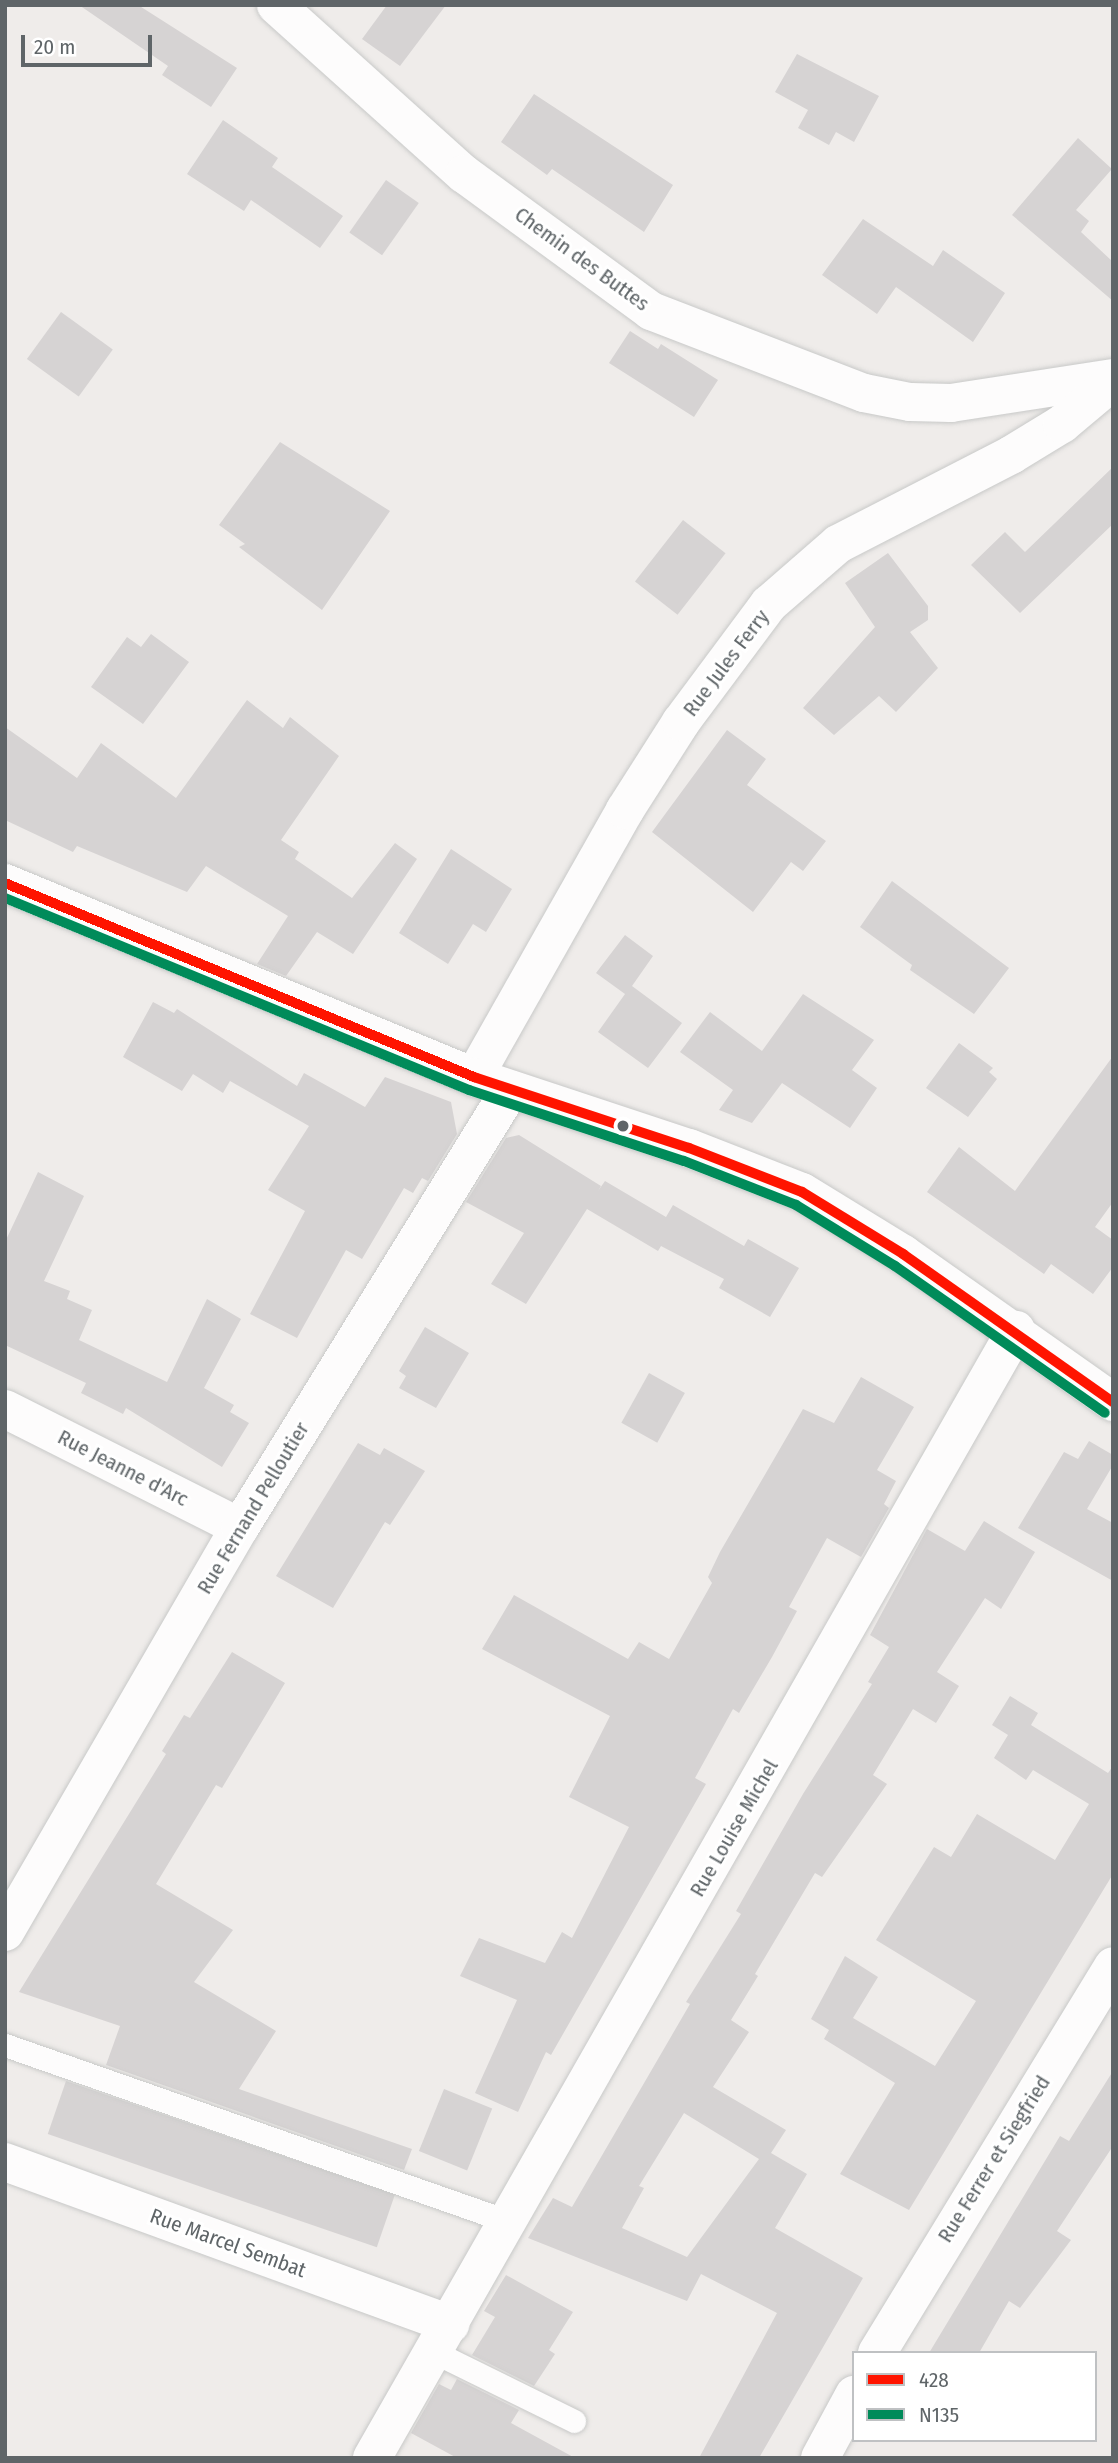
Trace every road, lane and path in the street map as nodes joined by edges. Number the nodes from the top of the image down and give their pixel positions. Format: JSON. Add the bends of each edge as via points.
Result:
{"nodes":[{"id":1,"x":276,"y":5,"type":"edge"},
{"id":2,"x":1113,"y":379,"type":"edge"},
{"id":3,"x":10,"y":891,"type":"edge"},
{"id":4,"x":474,"y":1077,"type":"junction"},
{"id":5,"x":510,"y":1090,"type":"junction"},
{"id":6,"x":1016,"y":1330,"type":"junction"},
{"id":7,"x":1113,"y":1402,"type":"edge"},
{"id":8,"x":5,"y":1409,"type":"edge"},
{"id":9,"x":240,"y":1527,"type":"junction"},
{"id":10,"x":5,"y":1932,"type":"edge"},
{"id":11,"x":1113,"y":1966,"type":"edge"},
{"id":12,"x":5,"y":2045,"type":"edge"},
{"id":13,"x":5,"y":2162,"type":"edge"},
{"id":14,"x":510,"y":2222,"type":"junction"},
{"id":15,"x":442,"y":2338,"type":"junction"},
{"id":16,"x":878,"y":2351,"type":"edge"},
{"id":17,"x":852,"y":2399,"type":"edge"},
{"id":18,"x":574,"y":2421,"type":"dead end"},
{"id":19,"x":376,"y":2457,"type":"edge"},
{"id":20,"x":820,"y":2458,"type":"edge"}],
"edges":[{"from":1,"to":2,"type":"street","name":"Chemin des Buttes","via":[[464,174],[651,310],[864,393],[910,402],[951,403]]},
{"from":2,"to":4,"type":"street","name":"Rue Jules Ferry","via":[[1062,425],[1011,456],[838,544],[769,604],[681,722],[625,810]]},
{"from":3,"to":4,"type":"street"},
{"from":4,"to":5,"type":"street"},
{"from":5,"to":6,"type":"street","via":[[689,1148],[802,1192],[854,1221]]},
{"from":5,"to":9,"type":"street","name":"Rue Fernand Pelloutier"},
{"from":6,"to":7,"type":"street"},
{"from":6,"to":14,"type":"street","name":"Rue Louise Michel"},
{"from":8,"to":9,"type":"street","name":"Rue Jeanne d'Arc"},
{"from":9,"to":10,"type":"street","name":"Rue Fernand Pelloutier"},
{"from":11,"to":16,"type":"street","name":"Rue Ferrer et Siegfried"},
{"from":12,"to":14,"type":"lane"},
{"from":13,"to":15,"type":"street","name":"Rue Marcel Sembat"},
{"from":14,"to":15,"type":"street","name":"Rue Louise Michel"},
{"from":15,"to":18,"type":"lane"},
{"from":15,"to":19,"type":"street","name":"Rue Louise Michel"},
{"from":17,"to":20,"type":"street"}]}
